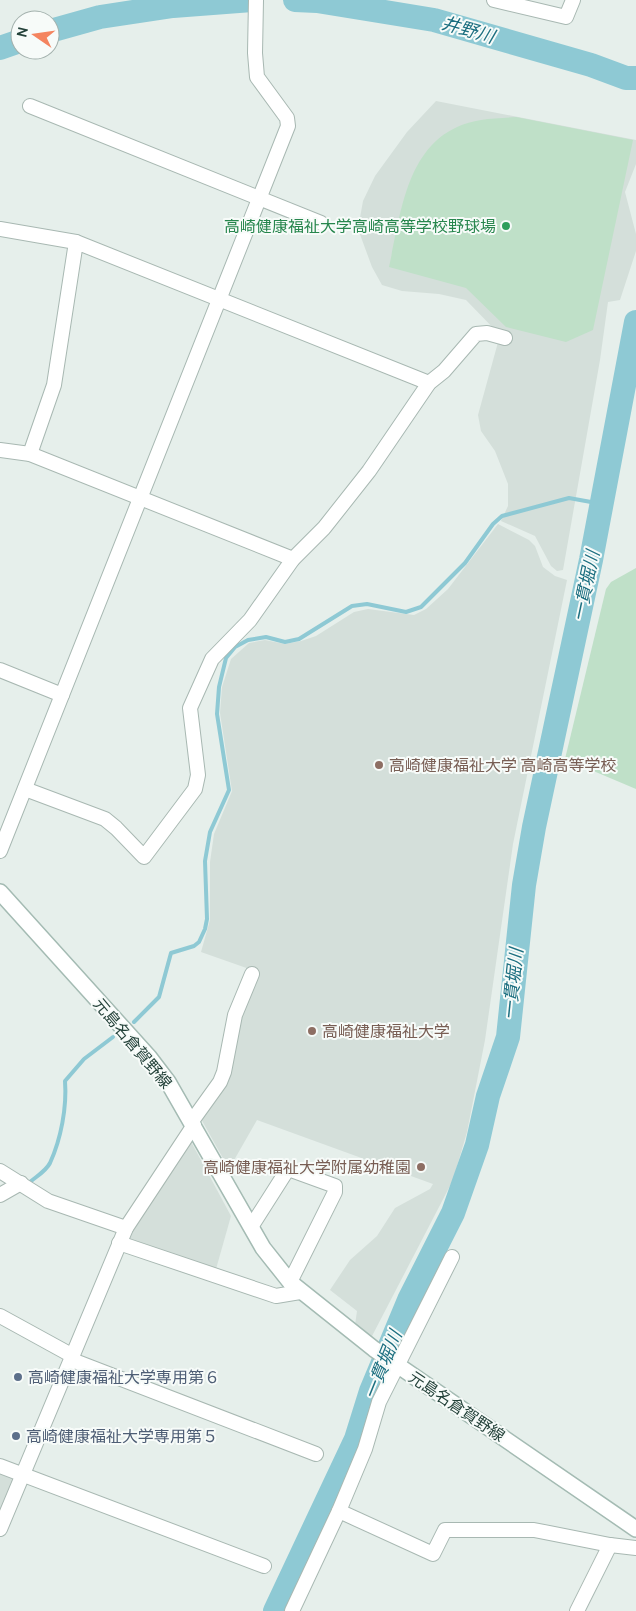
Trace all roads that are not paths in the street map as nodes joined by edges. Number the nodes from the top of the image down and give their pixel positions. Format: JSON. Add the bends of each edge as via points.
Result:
{"nodes":[{"id":1,"x":256,"y":0,"type":"edge"},
{"id":2,"x":494,"y":0,"type":"edge"},
{"id":3,"x":573,"y":0,"type":"edge"},
{"id":4,"x":30,"y":106,"type":"dead end"},
{"id":5,"x":259,"y":197,"type":"junction"},
{"id":6,"x":321,"y":223,"type":"dead end"},
{"id":7,"x":0,"y":229,"type":"edge"},
{"id":8,"x":76,"y":242,"type":"junction"},
{"id":9,"x":219,"y":298,"type":"junction"},
{"id":10,"x":505,"y":338,"type":"dead end"},
{"id":11,"x":429,"y":383,"type":"junction"},
{"id":12,"x":0,"y":450,"type":"edge"},
{"id":13,"x":30,"y":454,"type":"junction"},
{"id":14,"x":140,"y":496,"type":"junction"},
{"id":15,"x":293,"y":559,"type":"junction"},
{"id":16,"x":0,"y":670,"type":"edge"},
{"id":17,"x":62,"y":695,"type":"junction"},
{"id":18,"x":25,"y":789,"type":"junction"},
{"id":19,"x":0,"y":851,"type":"edge"},
{"id":20,"x":0,"y":892,"type":"edge"},
{"id":21,"x":252,"y":974,"type":"dead end"},
{"id":22,"x":193,"y":1123,"type":"junction"},
{"id":23,"x":0,"y":1171,"type":"edge"},
{"id":24,"x":21,"y":1183,"type":"junction"},
{"id":25,"x":0,"y":1195,"type":"edge"},
{"id":26,"x":251,"y":1227,"type":"junction"},
{"id":27,"x":126,"y":1228,"type":"junction"},
{"id":28,"x":119,"y":1243,"type":"junction"},
{"id":29,"x":452,"y":1258,"type":"dead end"},
{"id":30,"x":295,"y":1287,"type":"junction"},
{"id":31,"x":0,"y":1316,"type":"edge"},
{"id":32,"x":72,"y":1358,"type":"junction"},
{"id":33,"x":397,"y":1365,"type":"junction"},
{"id":34,"x":316,"y":1454,"type":"dead end"},
{"id":35,"x":0,"y":1466,"type":"edge"},
{"id":36,"x":23,"y":1475,"type":"junction"},
{"id":37,"x":339,"y":1511,"type":"junction"},
{"id":38,"x":0,"y":1529,"type":"edge"},
{"id":39,"x":636,"y":1529,"type":"edge"},
{"id":40,"x":610,"y":1545,"type":"junction"},
{"id":41,"x":636,"y":1548,"type":"edge"},
{"id":42,"x":264,"y":1566,"type":"dead end"},
{"id":43,"x":292,"y":1611,"type":"edge"},
{"id":44,"x":578,"y":1611,"type":"edge"}],
"edges":[{"from":1,"to":5,"type":"street","via":[[257,78],[287,118],[288,126]]},
{"from":2,"to":3,"type":"street","via":[[566,17]]},
{"from":4,"to":5,"type":"street"},
{"from":5,"to":6,"type":"street"},
{"from":5,"to":9,"type":"street"},
{"from":7,"to":8,"type":"street"},
{"from":8,"to":9,"type":"street"},
{"from":8,"to":13,"type":"street","via":[[54,385]]},
{"from":9,"to":11,"type":"street"},
{"from":9,"to":14,"type":"street"},
{"from":10,"to":11,"type":"street","via":[[476,334],[444,371]]},
{"from":11,"to":15,"type":"street","via":[[369,471],[324,528]]},
{"from":12,"to":13,"type":"street"},
{"from":13,"to":14,"type":"street"},
{"from":14,"to":15,"type":"street"},
{"from":14,"to":17,"type":"street"},
{"from":15,"to":18,"type":"street","via":[[250,620],[212,658],[190,708],[198,774],[196,789],[144,857],[105,820]]},
{"from":16,"to":17,"type":"street"},
{"from":17,"to":18,"type":"street"},
{"from":18,"to":19,"type":"street"},
{"from":20,"to":22,"type":"main road","name":"元島名倉賀野線","via":[[149,1057]]},
{"from":21,"to":22,"type":"street","via":[[235,1015],[224,1072]]},
{"from":22,"to":26,"type":"main road","name":"元島名倉賀野線"},
{"from":22,"to":27,"type":"street"},
{"from":23,"to":24,"type":"street"},
{"from":24,"to":25,"type":"street"},
{"from":24,"to":27,"type":"street","via":[[48,1201]]},
{"from":26,"to":30,"type":"main road","name":"元島名倉賀野線","via":[[275,1265]]},
{"from":26,"to":30,"type":"street","via":[[286,1172],[291,1170],[336,1186]]},
{"from":27,"to":28,"type":"street"},
{"from":28,"to":30,"type":"street","via":[[276,1296]]},
{"from":28,"to":32,"type":"street"},
{"from":29,"to":33,"type":"street"},
{"from":30,"to":33,"type":"main road","name":"元島名倉賀野線"},
{"from":31,"to":32,"type":"street"},
{"from":32,"to":34,"type":"street"},
{"from":32,"to":36,"type":"street"},
{"from":33,"to":37,"type":"street","via":[[379,1402]]},
{"from":33,"to":39,"type":"main road","name":"元島名倉賀野線"},
{"from":35,"to":36,"type":"street"},
{"from":36,"to":38,"type":"street"},
{"from":36,"to":42,"type":"street"},
{"from":37,"to":40,"type":"street","via":[[433,1554],[445,1530],[534,1530]]},
{"from":37,"to":43,"type":"street"},
{"from":40,"to":41,"type":"street"},
{"from":40,"to":44,"type":"street"}]}
